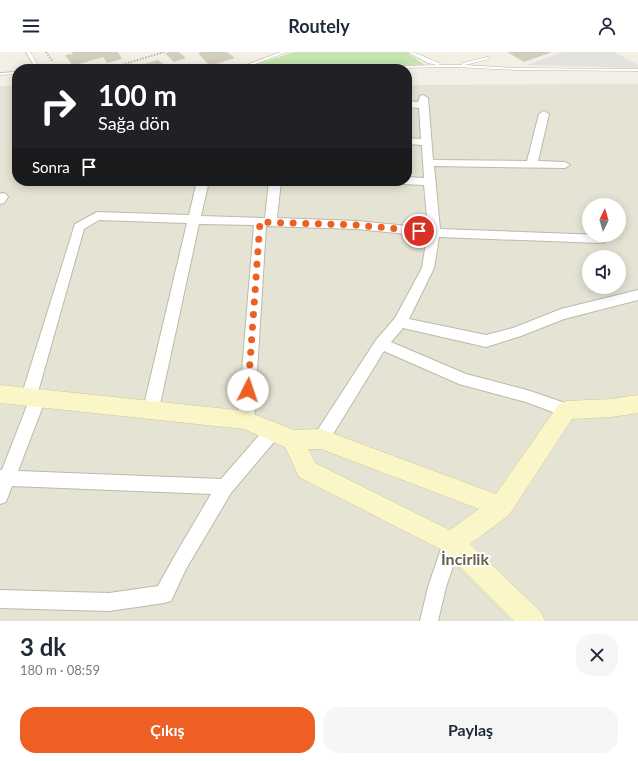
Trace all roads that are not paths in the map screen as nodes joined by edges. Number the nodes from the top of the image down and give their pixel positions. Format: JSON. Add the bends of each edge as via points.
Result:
{"nodes":[{"id":1,"x":28,"y":52,"type":"edge"},
{"id":2,"x":285,"y":52,"type":"edge"},
{"id":3,"x":410,"y":52,"type":"edge"},
{"id":4,"x":487,"y":58,"type":"dead end"},
{"id":5,"x":35,"y":64,"type":"edge"},
{"id":6,"x":251,"y":64,"type":"edge"},
{"id":7,"x":456,"y":66,"type":"junction"},
{"id":8,"x":412,"y":67,"type":"edge"},
{"id":9,"x":638,"y":70,"type":"edge"},
{"id":10,"x":12,"y":73,"type":"edge"},
{"id":11,"x":0,"y":74,"type":"edge"},
{"id":12,"x":412,"y":103,"type":"edge"},
{"id":13,"x":544,"y":114,"type":"dead end"},
{"id":14,"x":412,"y":141,"type":"edge"},
{"id":15,"x":427,"y":142,"type":"junction"},
{"id":16,"x":429,"y":163,"type":"junction"},
{"id":17,"x":532,"y":165,"type":"junction"},
{"id":18,"x":565,"y":165,"type":"dead end"},
{"id":19,"x":412,"y":181,"type":"edge"},
{"id":20,"x":430,"y":182,"type":"junction"},
{"id":21,"x":202,"y":186,"type":"edge"},
{"id":22,"x":273,"y":186,"type":"edge"},
{"id":23,"x":193,"y":220,"type":"junction"},
{"id":24,"x":266,"y":222,"type":"junction"},
{"id":25,"x":434,"y":233,"type":"junction"},
{"id":26,"x":582,"y":238,"type":"edge"},
{"id":27,"x":638,"y":295,"type":"edge"},
{"id":28,"x":400,"y":322,"type":"junction"},
{"id":29,"x":381,"y":344,"type":"junction"},
{"id":30,"x":0,"y":394,"type":"edge"},
{"id":31,"x":34,"y":398,"type":"junction"},
{"id":32,"x":638,"y":404,"type":"edge"},
{"id":33,"x":151,"y":409,"type":"junction"},
{"id":34,"x":566,"y":410,"type":"junction"},
{"id":35,"x":246,"y":420,"type":"junction"},
{"id":36,"x":283,"y":435,"type":"junction"},
{"id":37,"x":321,"y":439,"type":"junction"},
{"id":38,"x":3,"y":478,"type":"edge"},
{"id":39,"x":225,"y":487,"type":"junction"},
{"id":40,"x":0,"y":496,"type":"edge"},
{"id":41,"x":501,"y":507,"type":"junction"},
{"id":42,"x":452,"y":543,"type":"junction"},
{"id":43,"x":0,"y":599,"type":"edge"},
{"id":44,"x":429,"y":621,"type":"edge"},
{"id":45,"x":532,"y":621,"type":"edge"}],
"edges":[{"from":1,"to":5,"type":"lane"},
{"from":2,"to":6,"type":"lane"},
{"from":3,"to":7,"type":"lane","via":[[430,62]]},
{"from":4,"to":7,"type":"lane"},
{"from":7,"to":8,"type":"lane"},
{"from":7,"to":9,"type":"lane"},
{"from":10,"to":11,"type":"lane"},
{"from":12,"to":15,"type":"street","via":[[424,101]]},
{"from":13,"to":17,"type":"street"},
{"from":14,"to":15,"type":"street"},
{"from":15,"to":16,"type":"street"},
{"from":16,"to":17,"type":"street"},
{"from":16,"to":20,"type":"street"},
{"from":17,"to":18,"type":"street"},
{"from":19,"to":20,"type":"street"},
{"from":20,"to":25,"type":"street"},
{"from":21,"to":23,"type":"street"},
{"from":22,"to":24,"type":"street"},
{"from":23,"to":24,"type":"street"},
{"from":23,"to":31,"type":"street","via":[[97,216],[79,227]]},
{"from":23,"to":33,"type":"street"},
{"from":24,"to":25,"type":"street","via":[[357,225]]},
{"from":24,"to":35,"type":"street"},
{"from":25,"to":26,"type":"street"},
{"from":25,"to":28,"type":"street","via":[[428,268]]},
{"from":27,"to":28,"type":"street","via":[[561,314],[486,341]]},
{"from":28,"to":29,"type":"street"},
{"from":29,"to":34,"type":"street","via":[[464,380],[527,396]]},
{"from":29,"to":37,"type":"street"},
{"from":30,"to":31,"type":"main road"},
{"from":31,"to":33,"type":"main road"},
{"from":31,"to":38,"type":"street"},
{"from":32,"to":34,"type":"main road"},
{"from":33,"to":35,"type":"main road"},
{"from":34,"to":41,"type":"main road"},
{"from":35,"to":36,"type":"main road"},
{"from":36,"to":37,"type":"main road"},
{"from":36,"to":39,"type":"street"},
{"from":36,"to":42,"type":"main road","via":[[307,470]]},
{"from":37,"to":41,"type":"main road"},
{"from":38,"to":39,"type":"street"},
{"from":38,"to":40,"type":"street"},
{"from":39,"to":43,"type":"street","via":[[164,594],[109,602]]},
{"from":41,"to":42,"type":"main road"},
{"from":42,"to":44,"type":"street"},
{"from":42,"to":45,"type":"main road"}]}
